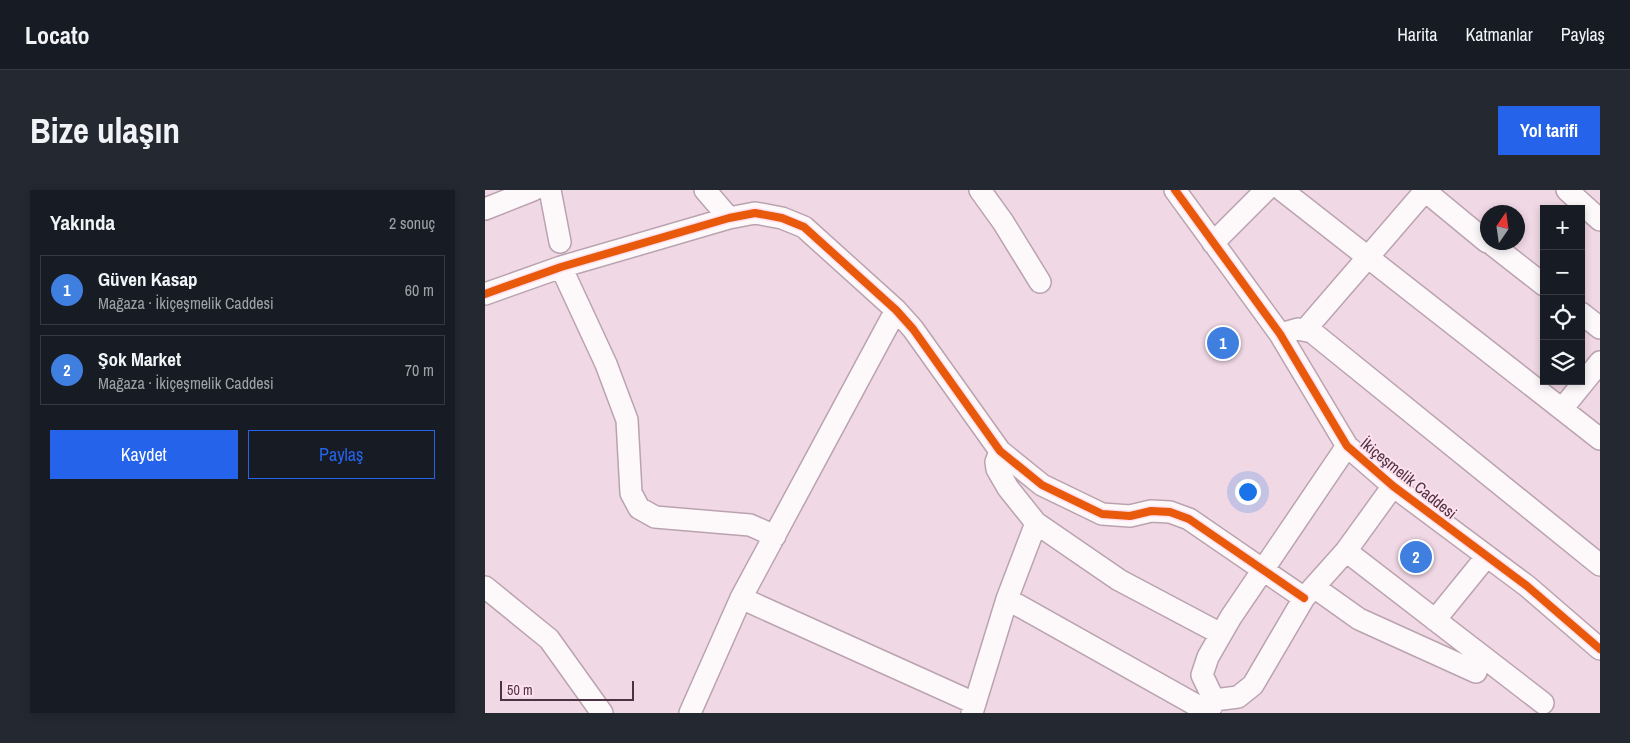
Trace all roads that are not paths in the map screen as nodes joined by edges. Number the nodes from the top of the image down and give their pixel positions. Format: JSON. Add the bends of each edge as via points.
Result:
{"nodes":[{"id":1,"x":533,"y":190,"type":"edge"},
{"id":2,"x":550,"y":190,"type":"edge"},
{"id":3,"x":705,"y":190,"type":"edge"},
{"id":4,"x":980,"y":190,"type":"edge"},
{"id":5,"x":1175,"y":190,"type":"edge"},
{"id":6,"x":1266,"y":190,"type":"edge"},
{"id":7,"x":1282,"y":190,"type":"edge"},
{"id":8,"x":1424,"y":190,"type":"edge"},
{"id":9,"x":1567,"y":190,"type":"edge"},
{"id":10,"x":485,"y":209,"type":"edge"},
{"id":11,"x":729,"y":218,"type":"junction"},
{"id":12,"x":1600,"y":220,"type":"edge"},
{"id":13,"x":1480,"y":236,"type":"edge"},
{"id":14,"x":560,"y":242,"type":"dead end"},
{"id":15,"x":1213,"y":243,"type":"junction"},
{"id":16,"x":1498,"y":250,"type":"edge"},
{"id":17,"x":1368,"y":258,"type":"junction"},
{"id":18,"x":561,"y":267,"type":"junction"},
{"id":19,"x":1040,"y":282,"type":"dead end"},
{"id":20,"x":1540,"y":282,"type":"edge"},
{"id":21,"x":485,"y":294,"type":"edge"},
{"id":22,"x":896,"y":310,"type":"junction"},
{"id":23,"x":1585,"y":316,"type":"edge"},
{"id":24,"x":1600,"y":328,"type":"edge"},
{"id":25,"x":1305,"y":330,"type":"junction"},
{"id":26,"x":1280,"y":334,"type":"junction"},
{"id":27,"x":1600,"y":362,"type":"edge"},
{"id":28,"x":1562,"y":410,"type":"junction"},
{"id":29,"x":1600,"y":439,"type":"edge"},
{"id":30,"x":1347,"y":446,"type":"junction"},
{"id":31,"x":999,"y":451,"type":"junction"},
{"id":32,"x":1393,"y":486,"type":"junction"},
{"id":33,"x":1036,"y":523,"type":"junction"},
{"id":34,"x":775,"y":536,"type":"junction"},
{"id":35,"x":1346,"y":550,"type":"junction"},
{"id":36,"x":1487,"y":556,"type":"junction"},
{"id":37,"x":1600,"y":565,"type":"edge"},
{"id":38,"x":1263,"y":571,"type":"junction"},
{"id":39,"x":485,"y":587,"type":"edge"},
{"id":40,"x":1309,"y":593,"type":"junction"},
{"id":41,"x":741,"y":598,"type":"junction"},
{"id":42,"x":1007,"y":599,"type":"junction"},
{"id":43,"x":1435,"y":620,"type":"junction"},
{"id":44,"x":1221,"y":634,"type":"junction"},
{"id":45,"x":1600,"y":649,"type":"edge"},
{"id":46,"x":1476,"y":672,"type":"dead end"},
{"id":47,"x":1214,"y":700,"type":"junction"},
{"id":48,"x":1543,"y":702,"type":"dead end"},
{"id":49,"x":973,"y":708,"type":"edge"},
{"id":50,"x":602,"y":713,"type":"edge"},
{"id":51,"x":690,"y":713,"type":"edge"}],
"edges":[{"from":1,"to":10,"type":"street"},
{"from":2,"to":14,"type":"street"},
{"from":3,"to":11,"type":"street"},
{"from":4,"to":19,"type":"street"},
{"from":5,"to":15,"type":"street","name":"İkiçeşmelik Caddesi"},
{"from":6,"to":15,"type":"street"},
{"from":7,"to":17,"type":"street"},
{"from":8,"to":13,"type":"street"},
{"from":8,"to":17,"type":"street"},
{"from":9,"to":12,"type":"street"},
{"from":11,"to":18,"type":"street"},
{"from":11,"to":22,"type":"street","via":[[755,213],[783,218],[804,228]]},
{"from":15,"to":26,"type":"street","name":"İkiçeşmelik Caddesi"},
{"from":16,"to":20,"type":"street"},
{"from":17,"to":25,"type":"street"},
{"from":17,"to":28,"type":"street"},
{"from":18,"to":21,"type":"street"},
{"from":18,"to":34,"type":"street","via":[[606,364],[627,420],[631,493],[639,508],[655,517],[751,525]]},
{"from":22,"to":31,"type":"street","via":[[913,329]]},
{"from":22,"to":34,"type":"street"},
{"from":23,"to":24,"type":"street"},
{"from":25,"to":26,"type":"street"},
{"from":25,"to":37,"type":"street","via":[[1312,332],[1414,413]]},
{"from":26,"to":30,"type":"street","name":"İkiçeşmelik Caddesi"},
{"from":27,"to":28,"type":"street"},
{"from":28,"to":29,"type":"street"},
{"from":30,"to":32,"type":"street","name":"İkiçeşmelik Caddesi"},
{"from":30,"to":38,"type":"street"},
{"from":31,"to":33,"type":"street","via":[[997,469]]},
{"from":31,"to":38,"type":"street","via":[[1042,485],[1102,514],[1130,516],[1161,511],[1189,518]]},
{"from":32,"to":35,"type":"street"},
{"from":32,"to":36,"type":"street","name":"İkiçeşmelik Caddesi"},
{"from":33,"to":42,"type":"street"},
{"from":33,"to":44,"type":"street","via":[[1119,580]]},
{"from":34,"to":41,"type":"street"},
{"from":35,"to":40,"type":"street"},
{"from":35,"to":43,"type":"street"},
{"from":36,"to":43,"type":"street"},
{"from":36,"to":45,"type":"street","name":"İkiçeşmelik Caddesi"},
{"from":38,"to":40,"type":"street"},
{"from":38,"to":44,"type":"street"},
{"from":39,"to":50,"type":"street","via":[[549,638]]},
{"from":40,"to":46,"type":"street"},
{"from":40,"to":47,"type":"street","via":[[1253,685],[1238,698]]},
{"from":41,"to":49,"type":"street"},
{"from":41,"to":51,"type":"street"},
{"from":42,"to":47,"type":"street","via":[[1203,709],[1210,708]]},
{"from":42,"to":49,"type":"street"},
{"from":43,"to":48,"type":"street"},
{"from":44,"to":47,"type":"street","via":[[1208,656],[1203,675]]}]}
